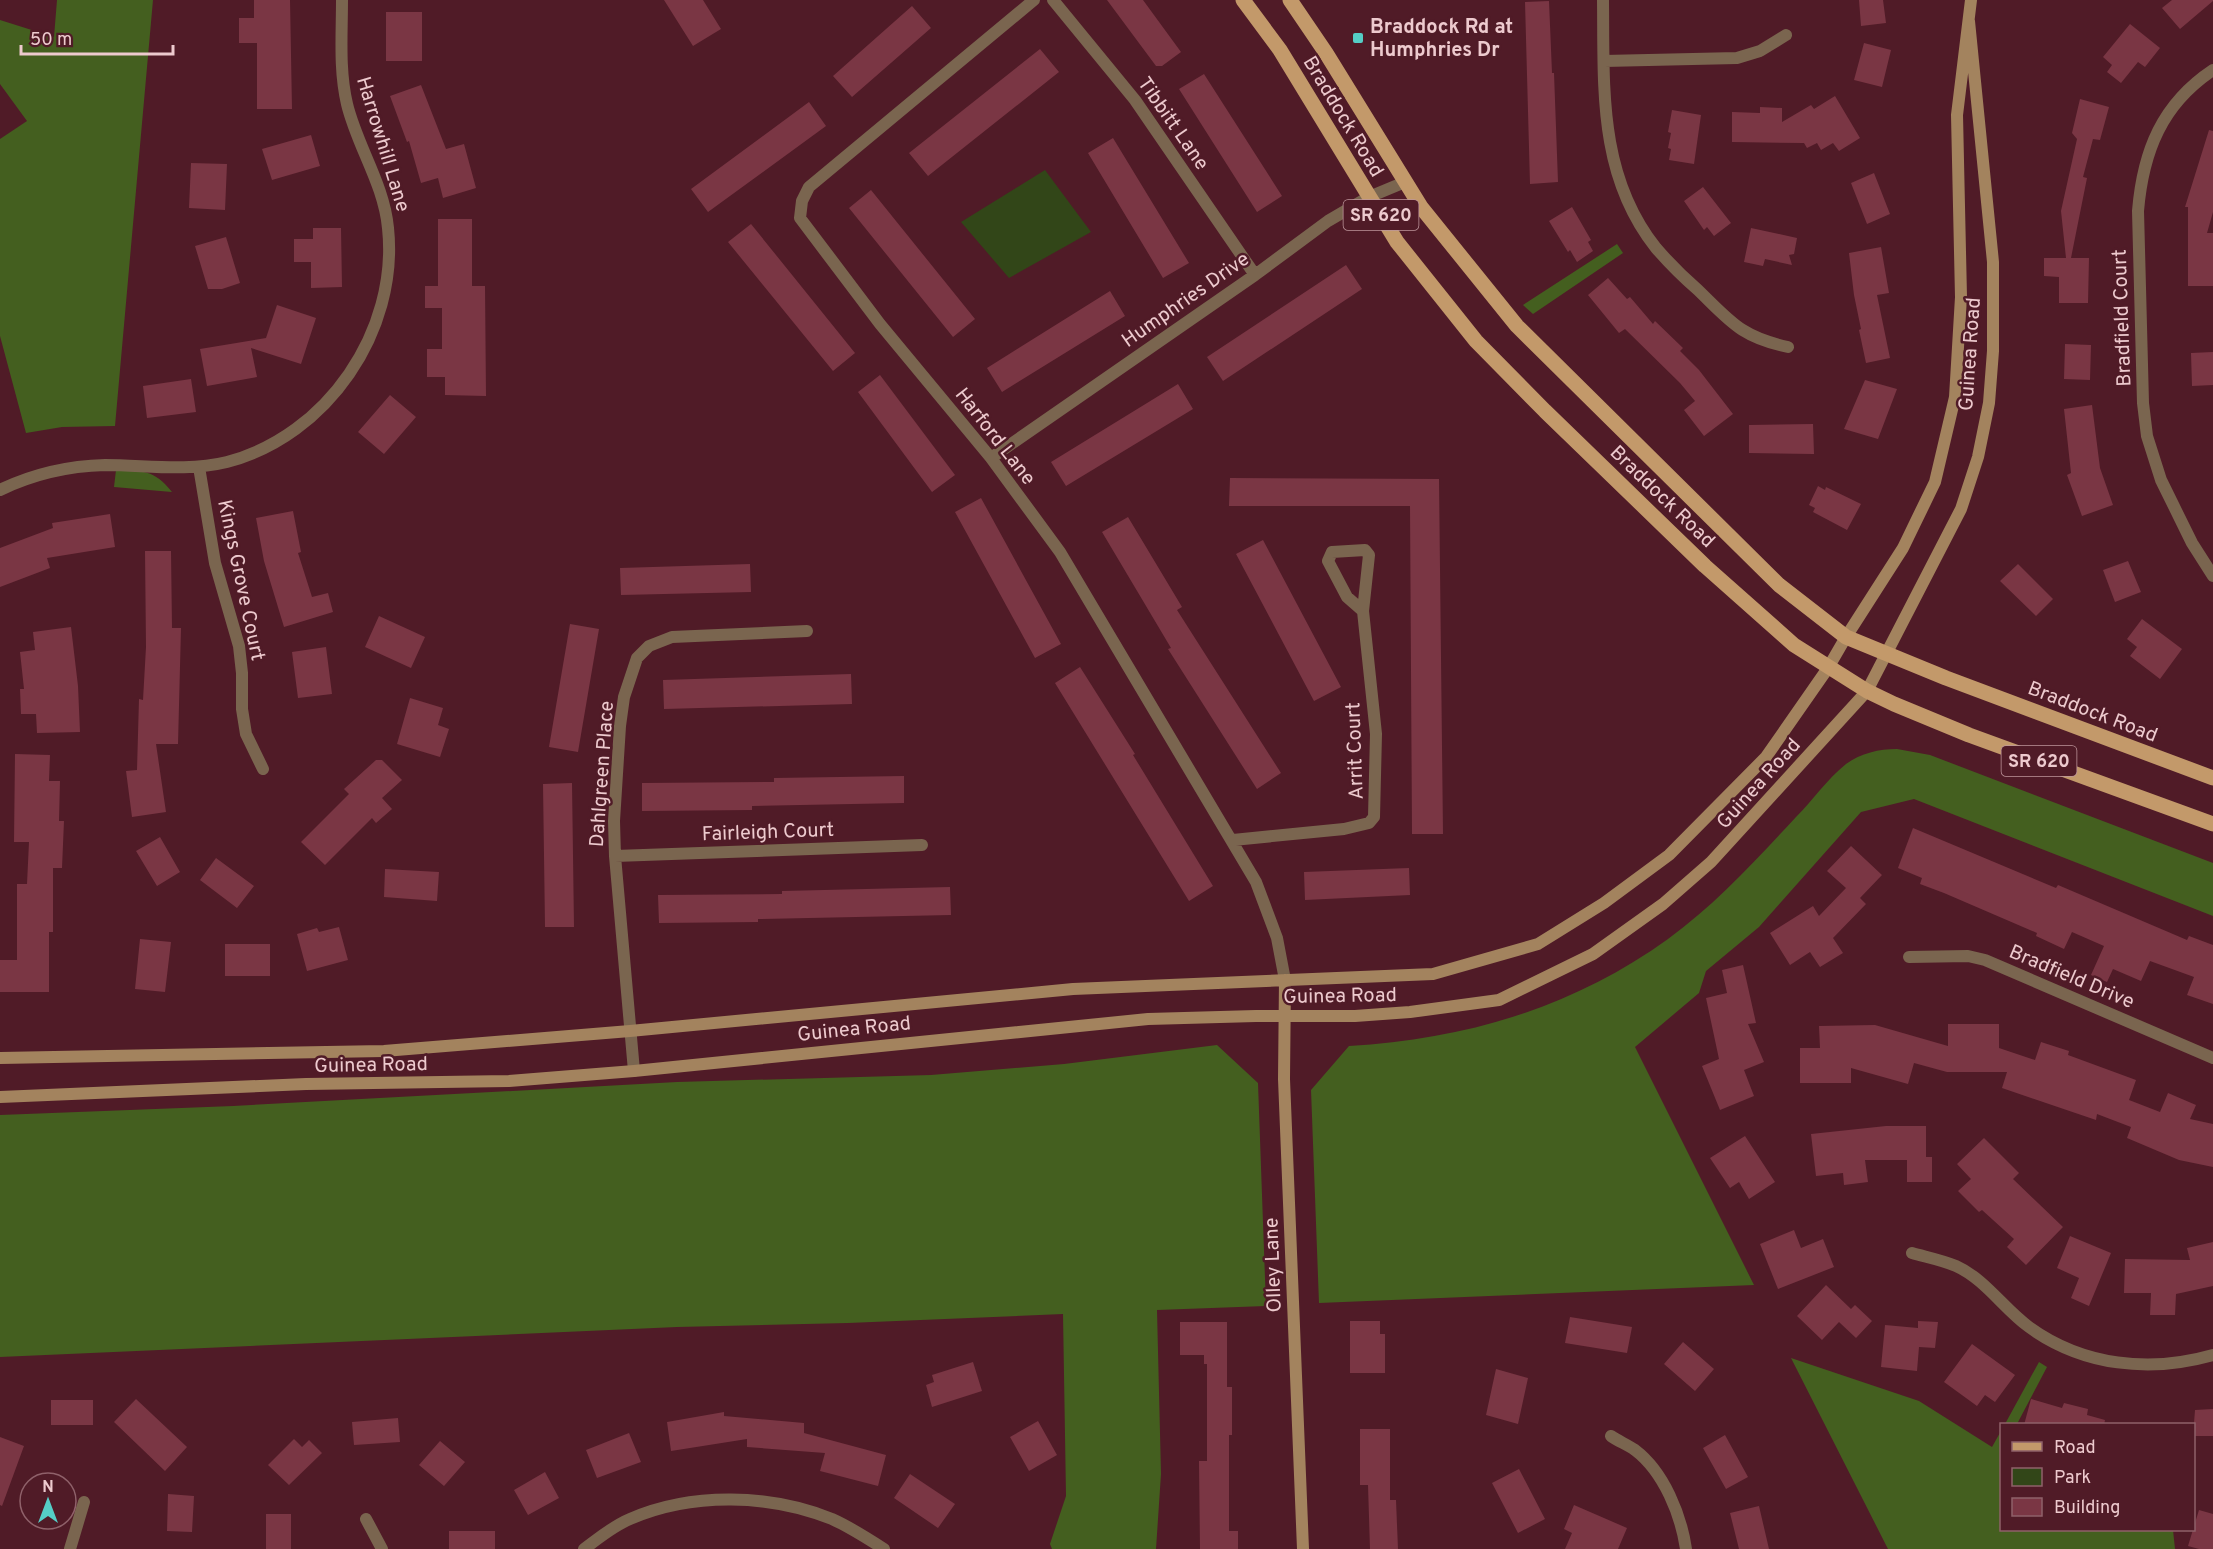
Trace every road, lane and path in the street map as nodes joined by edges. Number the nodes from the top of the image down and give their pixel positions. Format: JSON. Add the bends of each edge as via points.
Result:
{"nodes":[{"id":1,"x":342,"y":0,"type":"edge"},
{"id":2,"x":1034,"y":0,"type":"edge"},
{"id":3,"x":1053,"y":0,"type":"edge"},
{"id":4,"x":1243,"y":0,"type":"edge"},
{"id":5,"x":1290,"y":0,"type":"edge"},
{"id":6,"x":1604,"y":0,"type":"edge"},
{"id":7,"x":1971,"y":0,"type":"edge"},
{"id":8,"x":1969,"y":21,"type":"junction"},
{"id":9,"x":1785,"y":35,"type":"dead end"},
{"id":10,"x":1604,"y":61,"type":"junction"},
{"id":11,"x":2213,"y":70,"type":"edge"},
{"id":12,"x":1405,"y":182,"type":"junction"},
{"id":13,"x":1369,"y":197,"type":"junction"},
{"id":14,"x":1255,"y":275,"type":"junction"},
{"id":15,"x":1788,"y":347,"type":"dead end"},
{"id":16,"x":991,"y":458,"type":"junction"},
{"id":17,"x":199,"y":467,"type":"junction"},
{"id":18,"x":0,"y":490,"type":"edge"},
{"id":19,"x":2213,"y":576,"type":"edge"},
{"id":20,"x":1363,"y":611,"type":"junction"},
{"id":21,"x":807,"y":631,"type":"dead end"},
{"id":22,"x":1846,"y":637,"type":"junction"},
{"id":23,"x":1887,"y":654,"type":"junction"},
{"id":24,"x":1828,"y":668,"type":"junction"},
{"id":25,"x":1867,"y":691,"type":"junction"},
{"id":26,"x":263,"y":769,"type":"dead end"},
{"id":27,"x":2213,"y":778,"type":"edge"},
{"id":28,"x":2213,"y":824,"type":"edge"},
{"id":29,"x":1233,"y":840,"type":"junction"},
{"id":30,"x":922,"y":845,"type":"dead end"},
{"id":31,"x":615,"y":856,"type":"junction"},
{"id":32,"x":1909,"y":957,"type":"dead end"},
{"id":33,"x":1285,"y":980,"type":"junction"},
{"id":34,"x":1283,"y":1016,"type":"junction"},
{"id":35,"x":630,"y":1031,"type":"junction"},
{"id":36,"x":0,"y":1058,"type":"edge"},
{"id":37,"x":2213,"y":1059,"type":"edge"},
{"id":38,"x":634,"y":1071,"type":"junction"},
{"id":39,"x":0,"y":1097,"type":"edge"},
{"id":40,"x":1912,"y":1253,"type":"dead end"},
{"id":41,"x":2213,"y":1355,"type":"edge"},
{"id":42,"x":1611,"y":1436,"type":"dead end"},
{"id":43,"x":84,"y":1502,"type":"dead end"},
{"id":44,"x":366,"y":1519,"type":"dead end"},
{"id":45,"x":70,"y":1549,"type":"edge"},
{"id":46,"x":382,"y":1549,"type":"edge"},
{"id":47,"x":584,"y":1549,"type":"edge"},
{"id":48,"x":884,"y":1549,"type":"edge"},
{"id":49,"x":1303,"y":1549,"type":"edge"},
{"id":50,"x":1686,"y":1549,"type":"edge"}],
"edges":[{"from":1,"to":17,"type":"street","name":"Harrowhill Lane","via":[[341,67],[347,105],[375,177],[388,228],[389,271],[379,317],[347,378],[314,415],[254,452]]},
{"from":2,"to":16,"type":"street","name":"Harford Lane","via":[[809,187],[802,201],[801,218],[880,324]]},
{"from":3,"to":14,"type":"street","name":"Tibbitt Lane","via":[[1135,100]]},
{"from":4,"to":13,"type":"main road","name":"Braddock Road","number":"SR 620","via":[[1280,50]]},
{"from":5,"to":12,"type":"main road","name":"Braddock Road","number":"SR 620"},
{"from":6,"to":10,"type":"street"},
{"from":7,"to":8,"type":"main road","name":"Guinea Road"},
{"from":8,"to":22,"type":"main road","name":"Guinea Road","via":[[1957,115],[1961,297],[1955,397],[1935,482],[1903,548]]},
{"from":8,"to":23,"type":"main road","name":"Guinea Road","via":[[1993,262],[1989,403],[1978,457],[1960,509]]},
{"from":9,"to":10,"type":"street","via":[[1760,51],[1737,57]]},
{"from":10,"to":15,"type":"street","via":[[1613,161],[1626,199],[1643,230],[1670,264],[1733,325],[1763,342]]},
{"from":11,"to":19,"type":"street","name":"Bradfield Court","via":[[2189,89],[2157,132],[2140,182],[2138,211],[2147,436],[2161,480]]},
{"from":12,"to":13,"type":"street","name":"Humphries Drive"},
{"from":12,"to":22,"type":"main road","name":"Braddock Road","number":"SR 620","via":[[1517,326],[1779,585]]},
{"from":13,"to":14,"type":"street","name":"Humphries Drive","via":[[1328,221]]},
{"from":13,"to":24,"type":"main road","name":"Braddock Road","number":"SR 620","via":[[1397,242],[1476,341],[1705,566],[1794,645]]},
{"from":14,"to":16,"type":"street","name":"Humphries Drive"},
{"from":16,"to":29,"type":"street","name":"Harford Lane","via":[[1060,552]]},
{"from":17,"to":18,"type":"street","name":"Harrowhill Lane","via":[[69,468]]},
{"from":17,"to":26,"type":"street","name":"Kings Grove Court","via":[[215,563],[239,646],[246,734]]},
{"from":20,"to":20,"type":"street","name":"Arrit Court","via":[[1347,597],[1328,561],[1332,552],[1359,549],[1369,555]]},
{"from":20,"to":29,"type":"street","name":"Arrit Court","via":[[1376,734],[1374,817],[1369,824],[1344,829]]},
{"from":21,"to":31,"type":"street","name":"Dahlgreen Place","via":[[672,637],[649,646],[637,658],[620,726]]},
{"from":22,"to":23,"type":"main road","name":"Braddock Road","number":"SR 620"},
{"from":22,"to":24,"type":"main road","name":"Guinea Road"},
{"from":23,"to":25,"type":"main road","name":"Guinea Road"},
{"from":23,"to":27,"type":"main road","name":"Braddock Road","number":"SR 620"},
{"from":24,"to":25,"type":"main road","name":"Braddock Road","number":"SR 620"},
{"from":24,"to":33,"type":"main road","name":"Guinea Road","via":[[1766,757],[1670,855],[1538,944],[1433,974]]},
{"from":25,"to":28,"type":"main road","name":"Braddock Road","number":"SR 620","via":[[1969,735]]},
{"from":25,"to":34,"type":"main road","name":"Guinea Road","via":[[1712,862],[1663,904],[1593,954],[1499,1000],[1410,1012]]},
{"from":29,"to":33,"type":"street","name":"Harford Lane","via":[[1277,938]]},
{"from":30,"to":31,"type":"street","name":"Fairleigh Court"},
{"from":31,"to":35,"type":"street","name":"Dahlgreen Place"},
{"from":32,"to":37,"type":"street","name":"Bradfield Drive","via":[[1968,956],[1985,960]]},
{"from":33,"to":34,"type":"main road","name":"Olley Lane"},
{"from":33,"to":35,"type":"main road","name":"Guinea Road","via":[[1073,989]]},
{"from":34,"to":38,"type":"main road","name":"Guinea Road","via":[[1148,1019]]},
{"from":34,"to":49,"type":"main road","name":"Olley Lane"},
{"from":35,"to":36,"type":"main road","name":"Guinea Road","via":[[384,1051]]},
{"from":35,"to":38,"type":"street","name":"Dahlgreen Place"},
{"from":38,"to":39,"type":"main road","name":"Guinea Road","via":[[509,1081],[306,1084]]},
{"from":40,"to":41,"type":"street","via":[[1956,1266],[2030,1328],[2087,1356],[2122,1364],[2157,1365]]},
{"from":42,"to":50,"type":"street","via":[[1635,1450],[1665,1487]]},
{"from":43,"to":45,"type":"street"},
{"from":44,"to":46,"type":"street"},
{"from":47,"to":48,"type":"street","via":[[611,1529],[648,1512],[729,1500],[811,1512],[858,1532]]}]}
